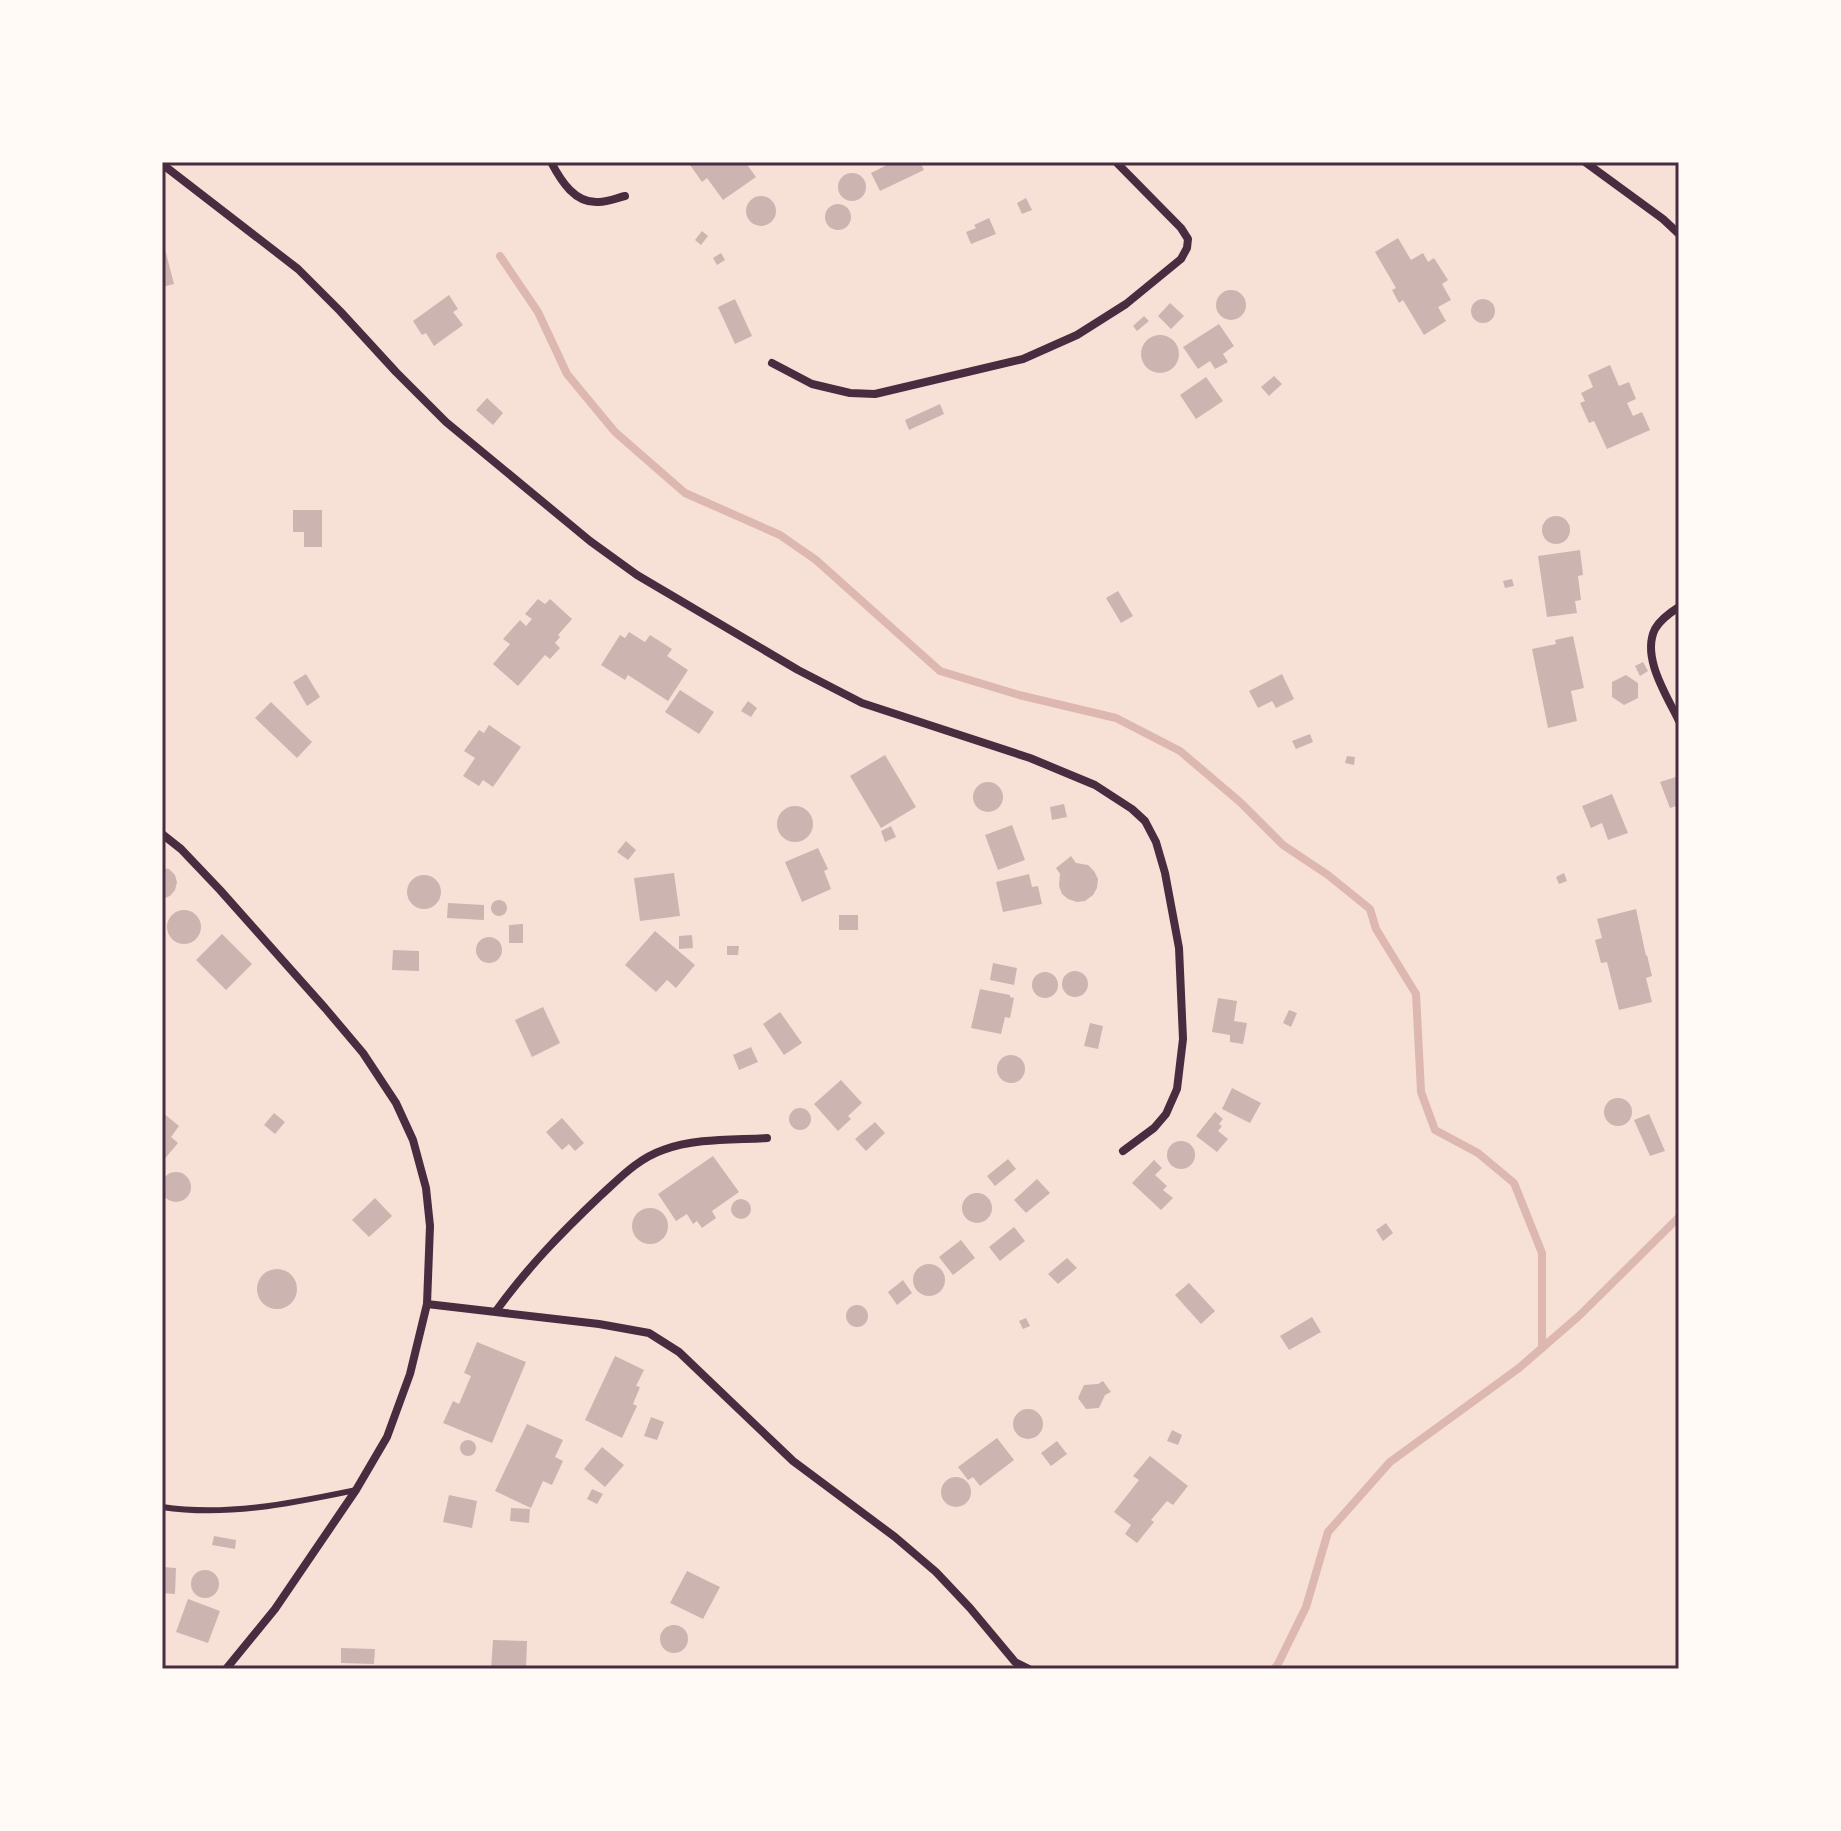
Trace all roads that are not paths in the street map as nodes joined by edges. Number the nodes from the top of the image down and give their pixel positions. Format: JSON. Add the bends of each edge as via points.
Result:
{"nodes":[{"id":1,"x":551,"y":162,"type":"edge"},
{"id":2,"x":1116,"y":162,"type":"edge"},
{"id":3,"x":1585,"y":162,"type":"edge"},
{"id":4,"x":162,"y":164,"type":"edge"},
{"id":5,"x":625,"y":196,"type":"dead end"},
{"id":6,"x":1679,"y":234,"type":"edge"},
{"id":7,"x":772,"y":363,"type":"dead end"},
{"id":8,"x":1679,"y":607,"type":"edge"},
{"id":9,"x":1679,"y":721,"type":"edge"},
{"id":10,"x":162,"y":834,"type":"edge"},
{"id":11,"x":767,"y":1138,"type":"dead end"},
{"id":12,"x":1123,"y":1151,"type":"dead end"},
{"id":13,"x":427,"y":1304,"type":"junction"},
{"id":14,"x":496,"y":1311,"type":"junction"},
{"id":15,"x":356,"y":1490,"type":"junction"},
{"id":16,"x":162,"y":1507,"type":"edge"},
{"id":17,"x":226,"y":1669,"type":"edge"},
{"id":18,"x":1029,"y":1669,"type":"edge"}],
"edges":[{"from":1,"to":5,"type":"street","via":[[582,200]]},
{"from":2,"to":7,"type":"street","via":[[1181,228],[1187,248],[1181,259],[1126,304],[1077,335],[1023,359],[875,394],[812,384]]},
{"from":3,"to":6,"type":"street"},
{"from":4,"to":12,"type":"street","via":[[298,269],[446,422],[637,575],[862,703],[1095,785],[1145,821],[1165,873],[1179,948],[1183,1039],[1177,1089],[1166,1114]]},
{"from":8,"to":9,"type":"street","via":[[1656,626],[1651,653]]},
{"from":10,"to":13,"type":"street","via":[[316,998],[363,1053],[396,1103],[426,1188]]},
{"from":11,"to":14,"type":"street","via":[[700,1142],[647,1157],[549,1246]]},
{"from":13,"to":14,"type":"street"},
{"from":13,"to":15,"type":"street","via":[[392,1424]]},
{"from":14,"to":18,"type":"street","via":[[649,1333],[679,1352],[793,1461],[936,1572],[1015,1662]]},
{"from":15,"to":16,"type":"lane","via":[[260,1507]]},
{"from":15,"to":17,"type":"street","via":[[275,1609]]}]}
